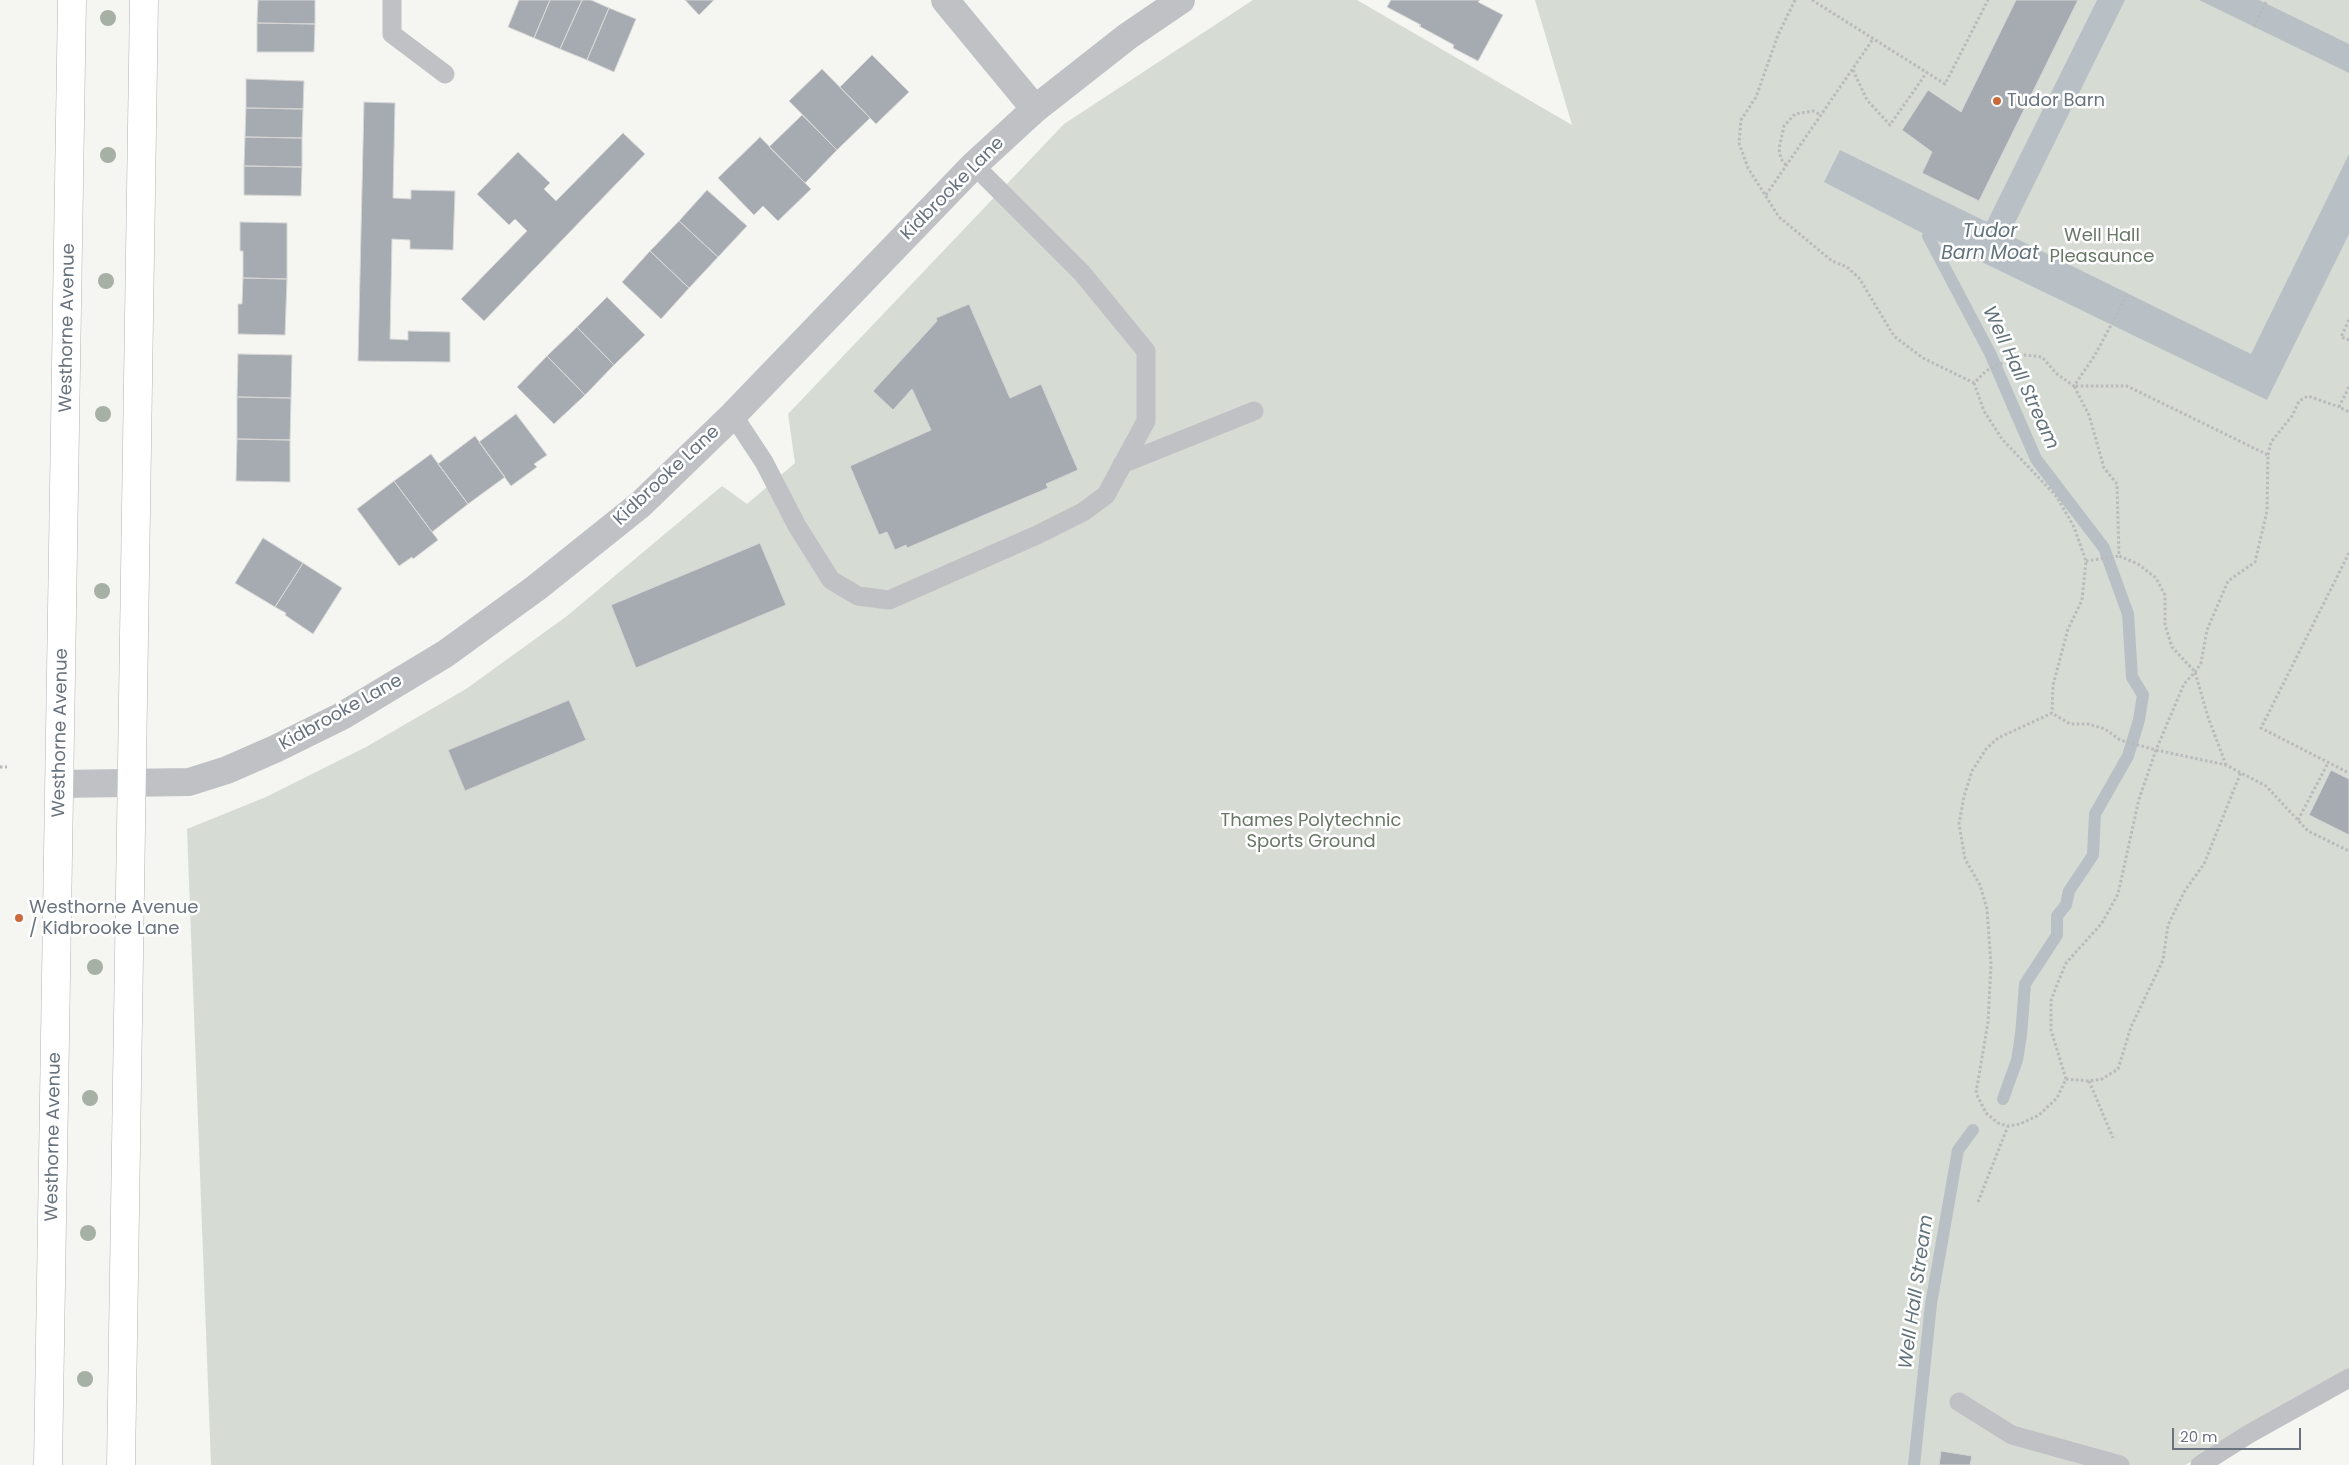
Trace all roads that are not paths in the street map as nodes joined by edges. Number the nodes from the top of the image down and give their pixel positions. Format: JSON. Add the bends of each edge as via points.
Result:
{"nodes":[{"id":1,"x":72,"y":0,"type":"edge"},
{"id":2,"x":144,"y":0,"type":"edge"},
{"id":3,"x":392,"y":0,"type":"edge"},
{"id":4,"x":945,"y":0,"type":"edge"},
{"id":5,"x":1181,"y":0,"type":"edge"},
{"id":6,"x":445,"y":74,"type":"dead end"},
{"id":7,"x":1035,"y":109,"type":"junction"},
{"id":8,"x":974,"y":164,"type":"junction"},
{"id":9,"x":1254,"y":411,"type":"dead end"},
{"id":10,"x":733,"y":415,"type":"junction"},
{"id":11,"x":1122,"y":464,"type":"junction"},
{"id":12,"x":130,"y":782,"type":"junction"},
{"id":13,"x":60,"y":784,"type":"junction"},
{"id":14,"x":2349,"y":1378,"type":"edge"},
{"id":15,"x":1959,"y":1402,"type":"dead end"},
{"id":16,"x":48,"y":1465,"type":"edge"},
{"id":17,"x":120,"y":1465,"type":"edge"},
{"id":18,"x":2120,"y":1465,"type":"edge"},
{"id":19,"x":2200,"y":1465,"type":"edge"}],
"edges":[{"from":1,"to":13,"type":"highway","name":"Westhorne Avenue"},
{"from":2,"to":12,"type":"highway"},
{"from":3,"to":6,"type":"lane","via":[[392,34]]},
{"from":4,"to":7,"type":"street"},
{"from":5,"to":7,"type":"street","name":"Kidbrooke Lane","via":[[1128,36]]},
{"from":7,"to":8,"type":"street","name":"Kidbrooke Lane"},
{"from":8,"to":10,"type":"street","name":"Kidbrooke Lane"},
{"from":8,"to":11,"type":"lane","via":[[1082,273],[1146,351],[1146,421]]},
{"from":9,"to":11,"type":"lane"},
{"from":10,"to":11,"type":"lane","via":[[764,462],[797,526],[831,580],[858,596],[889,600],[1084,512],[1106,495]]},
{"from":10,"to":12,"type":"street","name":"Kidbrooke Lane","via":[[641,504],[536,588],[445,654],[350,712],[275,749],[189,782]]},
{"from":12,"to":13,"type":"street","name":"Kidbrooke Lane"},
{"from":12,"to":17,"type":"highway"},
{"from":13,"to":16,"type":"highway","name":"Westhorne Avenue"},
{"from":14,"to":19,"type":"lane"},
{"from":15,"to":18,"type":"lane","via":[[2012,1435]]}]}
